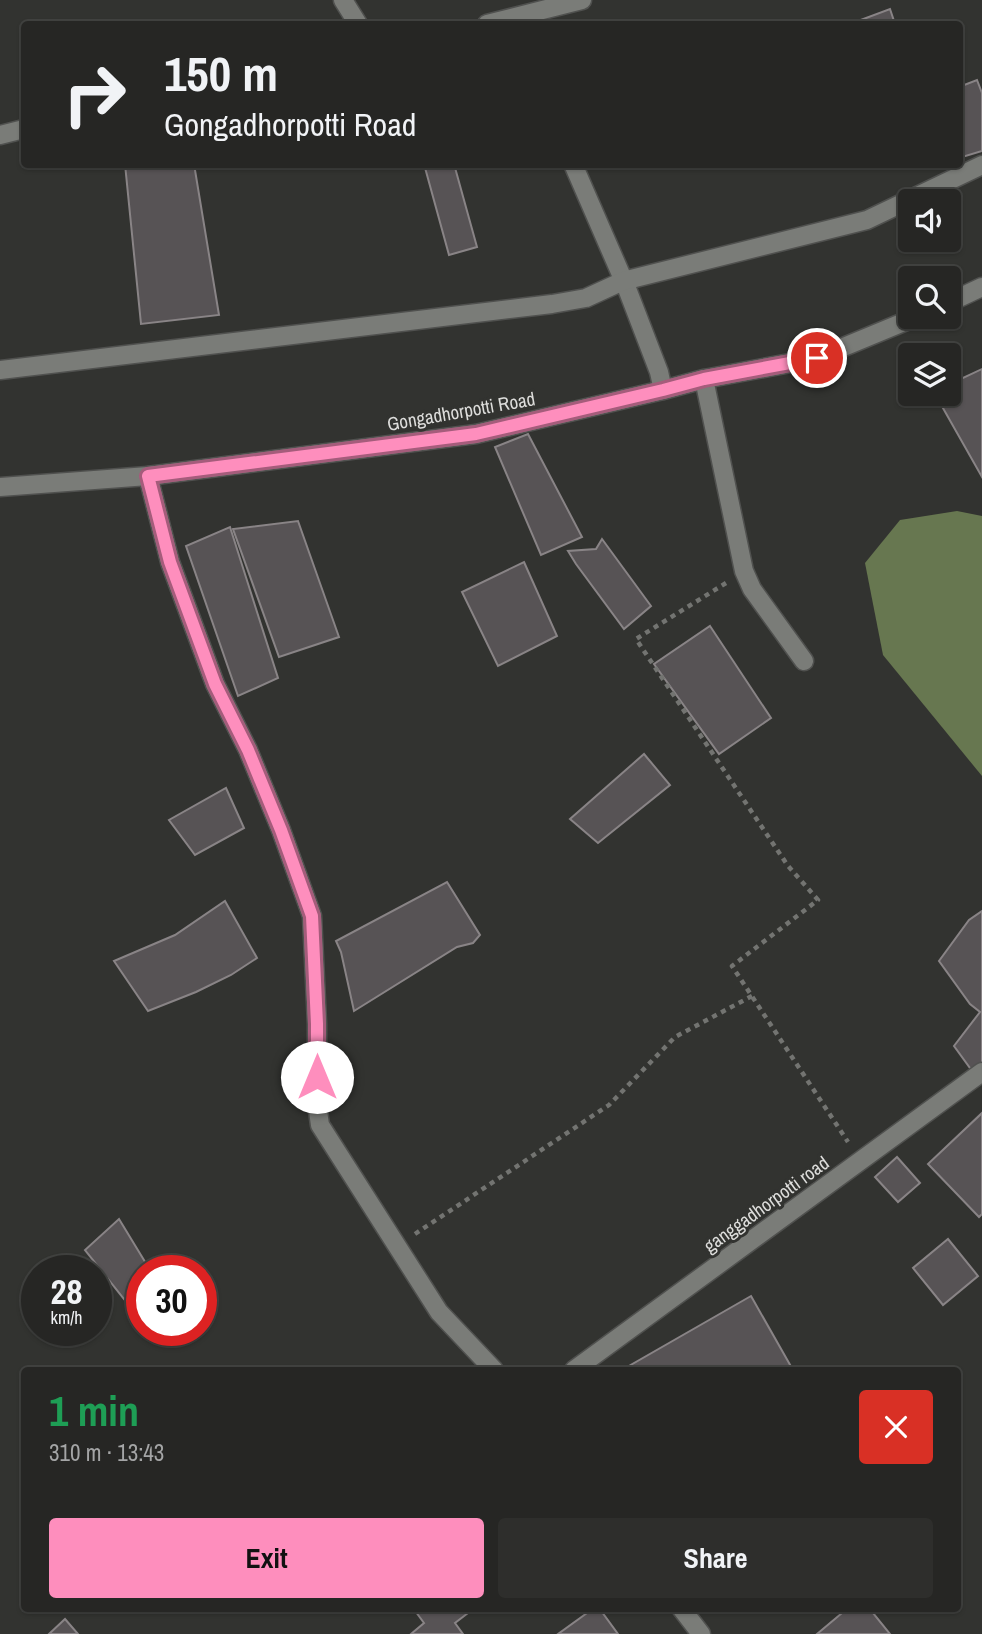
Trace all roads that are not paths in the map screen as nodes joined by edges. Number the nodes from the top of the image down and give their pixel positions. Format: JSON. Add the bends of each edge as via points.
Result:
{"nodes":[{"id":1,"x":343,"y":0,"type":"edge"},
{"id":2,"x":582,"y":0,"type":"edge"},
{"id":3,"x":356,"y":21,"type":"edge"},
{"id":4,"x":515,"y":21,"type":"edge"},
{"id":5,"x":21,"y":130,"type":"edge"},
{"id":6,"x":0,"y":135,"type":"edge"},
{"id":7,"x":982,"y":165,"type":"edge"},
{"id":8,"x":575,"y":168,"type":"edge"},
{"id":9,"x":624,"y":283,"type":"junction"},
{"id":10,"x":982,"y":287,"type":"edge"},
{"id":11,"x":961,"y":297,"type":"edge"},
{"id":12,"x":898,"y":324,"type":"edge"},
{"id":13,"x":0,"y":370,"type":"edge"},
{"id":14,"x":704,"y":379,"type":"junction"},
{"id":15,"x":663,"y":390,"type":"junction"},
{"id":16,"x":148,"y":476,"type":"junction"},
{"id":17,"x":0,"y":487,"type":"edge"},
{"id":18,"x":804,"y":661,"type":"dead end"},
{"id":19,"x":982,"y":1072,"type":"edge"},
{"id":20,"x":491,"y":1367,"type":"edge"},
{"id":21,"x":578,"y":1367,"type":"edge"},
{"id":22,"x":684,"y":1612,"type":"edge"},
{"id":23,"x":701,"y":1634,"type":"edge"}],
"edges":[{"from":1,"to":3,"type":"street"},
{"from":2,"to":4,"type":"street"},
{"from":5,"to":6,"type":"street"},
{"from":7,"to":9,"type":"street","via":[[867,220]]},
{"from":8,"to":9,"type":"street"},
{"from":9,"to":13,"type":"street","via":[[586,298],[552,304]]},
{"from":9,"to":15,"type":"street"},
{"from":10,"to":11,"type":"street"},
{"from":12,"to":14,"type":"street","name":"Gongadhorpotti Road","via":[[817,358]]},
{"from":14,"to":15,"type":"street","name":"Gongadhorpotti Road"},
{"from":14,"to":18,"type":"street","via":[[744,571]]},
{"from":15,"to":16,"type":"street","name":"Gongadhorpotti Road","via":[[476,434]]},
{"from":16,"to":17,"type":"street","name":"Gongadhorpotti Road"},
{"from":16,"to":20,"type":"street","via":[[170,562],[215,684],[248,750],[312,916],[320,1125],[439,1312]]},
{"from":19,"to":21,"type":"street","name":"ganggadhorpotti road"},
{"from":22,"to":23,"type":"street"}]}
